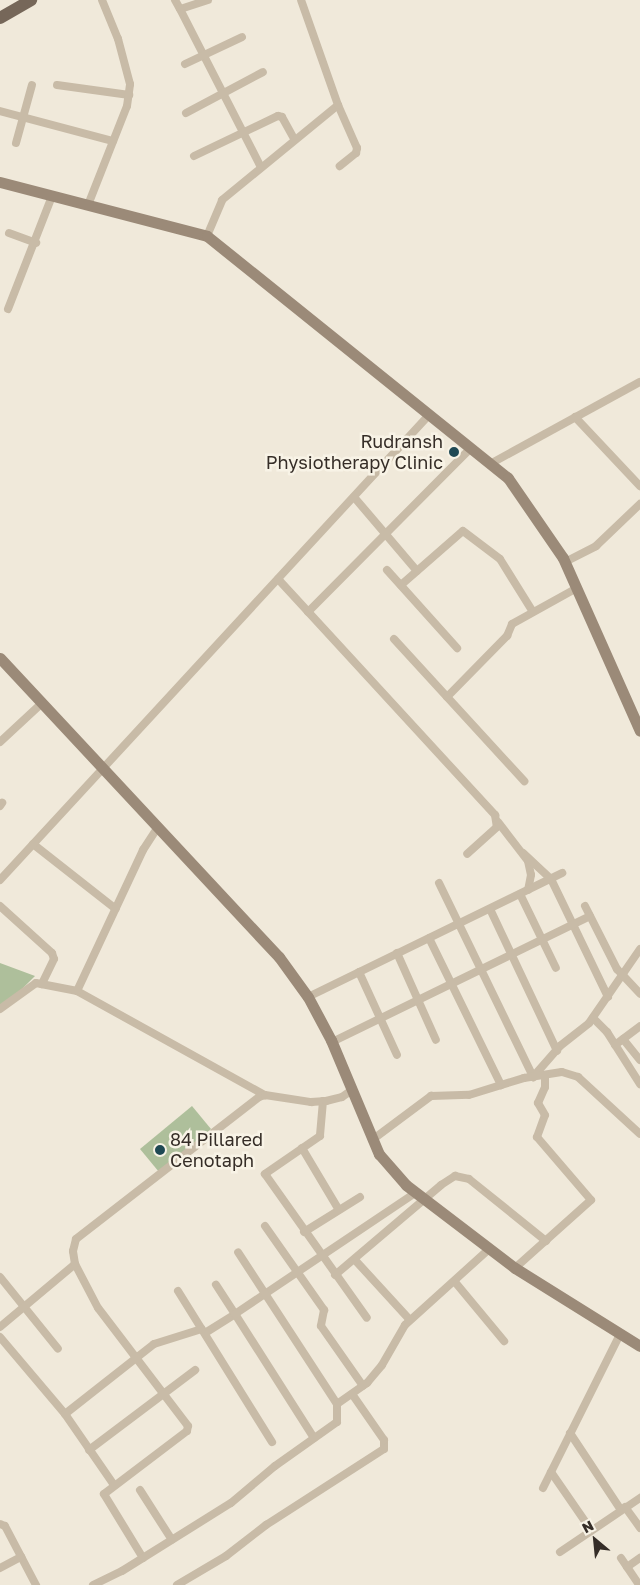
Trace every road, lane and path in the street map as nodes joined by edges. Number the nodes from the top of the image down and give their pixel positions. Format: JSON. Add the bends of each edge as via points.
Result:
{"nodes":[{"id":1,"x":31,"y":0,"type":"edge"},
{"id":2,"x":102,"y":0,"type":"edge"},
{"id":3,"x":175,"y":0,"type":"edge"},
{"id":4,"x":208,"y":0,"type":"edge"},
{"id":5,"x":301,"y":0,"type":"edge"},
{"id":6,"x":180,"y":9,"type":"junction"},
{"id":7,"x":0,"y":18,"type":"edge"},
{"id":8,"x":242,"y":37,"type":"dead end"},
{"id":9,"x":204,"y":54,"type":"junction"},
{"id":10,"x":185,"y":64,"type":"dead end"},
{"id":11,"x":263,"y":72,"type":"dead end"},
{"id":12,"x":32,"y":85,"type":"dead end"},
{"id":13,"x":57,"y":85,"type":"dead end"},
{"id":14,"x":224,"y":94,"type":"junction"},
{"id":15,"x":129,"y":95,"type":"junction"},
{"id":16,"x":338,"y":105,"type":"junction"},
{"id":17,"x":0,"y":111,"type":"edge"},
{"id":18,"x":186,"y":113,"type":"dead end"},
{"id":19,"x":24,"y":117,"type":"junction"},
{"id":20,"x":242,"y":130,"type":"junction"},
{"id":21,"x":294,"y":139,"type":"junction"},
{"id":22,"x":113,"y":141,"type":"junction"},
{"id":23,"x":16,"y":143,"type":"dead end"},
{"id":24,"x":194,"y":156,"type":"dead end"},
{"id":25,"x":340,"y":166,"type":"dead end"},
{"id":26,"x":261,"y":167,"type":"junction"},
{"id":27,"x":0,"y":182,"type":"edge"},
{"id":28,"x":52,"y":196,"type":"junction"},
{"id":29,"x":88,"y":205,"type":"junction"},
{"id":30,"x":8,"y":233,"type":"dead end"},
{"id":31,"x":207,"y":236,"type":"junction"},
{"id":32,"x":36,"y":242,"type":"junction"},
{"id":33,"x":8,"y":309,"type":"dead end"},
{"id":34,"x":640,"y":382,"type":"edge"},
{"id":35,"x":429,"y":415,"type":"junction"},
{"id":36,"x":575,"y":417,"type":"junction"},
{"id":37,"x":470,"y":448,"type":"junction"},
{"id":38,"x":490,"y":464,"type":"junction"},
{"id":39,"x":640,"y":486,"type":"edge"},
{"id":40,"x":354,"y":497,"type":"junction"},
{"id":41,"x":640,"y":504,"type":"edge"},
{"id":42,"x":634,"y":510,"type":"junction"},
{"id":43,"x":640,"y":517,"type":"edge"},
{"id":44,"x":386,"y":534,"type":"junction"},
{"id":45,"x":565,"y":562,"type":"junction"},
{"id":46,"x":388,"y":570,"type":"dead end"},
{"id":47,"x":416,"y":571,"type":"junction"},
{"id":48,"x":278,"y":579,"type":"junction"},
{"id":49,"x":401,"y":585,"type":"junction"},
{"id":50,"x":576,"y":588,"type":"junction"},
{"id":51,"x":308,"y":612,"type":"junction"},
{"id":52,"x":533,"y":612,"type":"junction"},
{"id":53,"x":394,"y":638,"type":"dead end"},
{"id":54,"x":457,"y":648,"type":"dead end"},
{"id":55,"x":0,"y":658,"type":"edge"},
{"id":56,"x":447,"y":697,"type":"junction"},
{"id":57,"x":42,"y":703,"type":"junction"},
{"id":58,"x":640,"y":732,"type":"edge"},
{"id":59,"x":2,"y":737,"type":"edge"},
{"id":60,"x":104,"y":769,"type":"junction"},
{"id":61,"x":524,"y":781,"type":"dead end"},
{"id":62,"x":498,"y":822,"type":"junction"},
{"id":63,"x":158,"y":827,"type":"junction"},
{"id":64,"x":33,"y":844,"type":"junction"},
{"id":65,"x":467,"y":854,"type":"dead end"},
{"id":66,"x":523,"y":854,"type":"junction"},
{"id":67,"x":562,"y":874,"type":"dead end"},
{"id":68,"x":550,"y":879,"type":"junction"},
{"id":69,"x":0,"y":880,"type":"edge"},
{"id":70,"x":439,"y":883,"type":"dead end"},
{"id":71,"x":528,"y":890,"type":"junction"},
{"id":72,"x":520,"y":894,"type":"junction"},
{"id":73,"x":0,"y":906,"type":"edge"},
{"id":74,"x":585,"y":906,"type":"dead end"},
{"id":75,"x":116,"y":909,"type":"junction"},
{"id":76,"x":490,"y":909,"type":"junction"},
{"id":77,"x":590,"y":916,"type":"junction"},
{"id":78,"x":460,"y":923,"type":"junction"},
{"id":79,"x":573,"y":925,"type":"junction"},
{"id":80,"x":429,"y":938,"type":"junction"},
{"id":81,"x":542,"y":940,"type":"junction"},
{"id":82,"x":640,"y":949,"type":"edge"},
{"id":83,"x":397,"y":953,"type":"junction"},
{"id":84,"x":513,"y":954,"type":"junction"},
{"id":85,"x":556,"y":968,"type":"dead end"},
{"id":86,"x":482,"y":969,"type":"junction"},
{"id":87,"x":359,"y":972,"type":"junction"},
{"id":88,"x":622,"y":975,"type":"junction"},
{"id":89,"x":42,"y":984,"type":"junction"},
{"id":90,"x":452,"y":984,"type":"junction"},
{"id":91,"x":77,"y":991,"type":"junction"},
{"id":92,"x":640,"y":994,"type":"edge"},
{"id":93,"x":308,"y":997,"type":"junction"},
{"id":94,"x":608,"y":997,"type":"junction"},
{"id":95,"x":418,"y":1001,"type":"junction"},
{"id":96,"x":0,"y":1009,"type":"edge"},
{"id":97,"x":593,"y":1018,"type":"junction"},
{"id":98,"x":380,"y":1020,"type":"junction"},
{"id":99,"x":640,"y":1026,"type":"edge"},
{"id":100,"x":623,"y":1039,"type":"junction"},
{"id":101,"x":436,"y":1040,"type":"dead end"},
{"id":102,"x":332,"y":1042,"type":"junction"},
{"id":103,"x":615,"y":1045,"type":"junction"},
{"id":104,"x":557,"y":1051,"type":"junction"},
{"id":105,"x":397,"y":1055,"type":"dead end"},
{"id":106,"x":640,"y":1060,"type":"edge"},
{"id":107,"x":545,"y":1075,"type":"junction"},
{"id":108,"x":533,"y":1077,"type":"junction"},
{"id":109,"x":640,"y":1084,"type":"edge"},
{"id":110,"x":501,"y":1085,"type":"junction"},
{"id":111,"x":352,"y":1090,"type":"junction"},
{"id":112,"x":265,"y":1094,"type":"junction"},
{"id":113,"x":324,"y":1101,"type":"junction"},
{"id":114,"x":640,"y":1134,"type":"edge"},
{"id":115,"x":372,"y":1140,"type":"junction"},
{"id":116,"x":302,"y":1148,"type":"junction"},
{"id":117,"x":420,"y":1196,"type":"junction"},
{"id":118,"x":360,"y":1197,"type":"dead end"},
{"id":119,"x":339,"y":1210,"type":"junction"},
{"id":120,"x":265,"y":1226,"type":"dead end"},
{"id":121,"x":304,"y":1232,"type":"junction"},
{"id":122,"x":546,"y":1241,"type":"junction"},
{"id":123,"x":489,"y":1249,"type":"junction"},
{"id":124,"x":238,"y":1252,"type":"dead end"},
{"id":125,"x":322,"y":1258,"type":"junction"},
{"id":126,"x":355,"y":1260,"type":"junction"},
{"id":127,"x":75,"y":1264,"type":"junction"},
{"id":128,"x":515,"y":1268,"type":"junction"},
{"id":129,"x":298,"y":1273,"type":"junction"},
{"id":130,"x":335,"y":1275,"type":"junction"},
{"id":131,"x":0,"y":1277,"type":"edge"},
{"id":132,"x":455,"y":1282,"type":"junction"},
{"id":133,"x":216,"y":1285,"type":"dead end"},
{"id":134,"x":178,"y":1291,"type":"dead end"},
{"id":135,"x":265,"y":1294,"type":"junction"},
{"id":136,"x":24,"y":1307,"type":"junction"},
{"id":137,"x":235,"y":1314,"type":"junction"},
{"id":138,"x":367,"y":1318,"type":"dead end"},
{"id":139,"x":410,"y":1320,"type":"junction"},
{"id":140,"x":0,"y":1327,"type":"edge"},
{"id":141,"x":204,"y":1331,"type":"junction"},
{"id":142,"x":620,"y":1334,"type":"junction"},
{"id":143,"x":0,"y":1337,"type":"edge"},
{"id":144,"x":504,"y":1341,"type":"dead end"},
{"id":145,"x":640,"y":1346,"type":"edge"},
{"id":146,"x":58,"y":1349,"type":"dead end"},
{"id":147,"x":137,"y":1358,"type":"junction"},
{"id":148,"x":195,"y":1370,"type":"dead end"},
{"id":149,"x":363,"y":1386,"type":"junction"},
{"id":150,"x":165,"y":1392,"type":"junction"},
{"id":151,"x":352,"y":1394,"type":"junction"},
{"id":152,"x":337,"y":1404,"type":"junction"},
{"id":153,"x":65,"y":1414,"type":"junction"},
{"id":154,"x":570,"y":1433,"type":"junction"},
{"id":155,"x":314,"y":1438,"type":"junction"},
{"id":156,"x":272,"y":1442,"type":"dead end"},
{"id":157,"x":89,"y":1450,"type":"junction"},
{"id":158,"x":551,"y":1472,"type":"junction"},
{"id":159,"x":114,"y":1485,"type":"junction"},
{"id":160,"x":543,"y":1488,"type":"dead end"},
{"id":161,"x":140,"y":1490,"type":"dead end"},
{"id":162,"x":640,"y":1498,"type":"edge"},
{"id":163,"x":623,"y":1509,"type":"junction"},
{"id":164,"x":0,"y":1524,"type":"edge"},
{"id":165,"x":640,"y":1528,"type":"edge"},
{"id":166,"x":591,"y":1530,"type":"junction"},
{"id":167,"x":172,"y":1540,"type":"junction"},
{"id":168,"x":560,"y":1552,"type":"dead end"},
{"id":169,"x":21,"y":1557,"type":"junction"},
{"id":170,"x":143,"y":1558,"type":"junction"},
{"id":171,"x":621,"y":1558,"type":"dead end"},
{"id":172,"x":640,"y":1558,"type":"edge"},
{"id":173,"x":627,"y":1567,"type":"junction"},
{"id":174,"x":0,"y":1568,"type":"edge"},
{"id":175,"x":36,"y":1585,"type":"edge"},
{"id":176,"x":93,"y":1585,"type":"edge"},
{"id":177,"x":177,"y":1585,"type":"edge"},
{"id":178,"x":639,"y":1585,"type":"edge"}],
"edges":[{"from":1,"to":7,"type":"main road"},
{"from":2,"to":15,"type":"street","via":[[118,39],[130,84]]},
{"from":3,"to":6,"type":"street"},
{"from":4,"to":6,"type":"street"},
{"from":5,"to":16,"type":"street"},
{"from":6,"to":9,"type":"street"},
{"from":8,"to":9,"type":"street"},
{"from":9,"to":10,"type":"street"},
{"from":9,"to":14,"type":"street"},
{"from":11,"to":14,"type":"street"},
{"from":12,"to":19,"type":"street"},
{"from":13,"to":15,"type":"street"},
{"from":14,"to":18,"type":"street"},
{"from":14,"to":20,"type":"street"},
{"from":15,"to":22,"type":"street"},
{"from":16,"to":21,"type":"street"},
{"from":16,"to":25,"type":"street","via":[[357,148],[356,153]]},
{"from":17,"to":19,"type":"street"},
{"from":19,"to":22,"type":"street"},
{"from":19,"to":23,"type":"street"},
{"from":20,"to":21,"type":"street","via":[[278,116],[282,117]]},
{"from":20,"to":24,"type":"street"},
{"from":20,"to":26,"type":"street"},
{"from":21,"to":26,"type":"street"},
{"from":22,"to":29,"type":"street"},
{"from":26,"to":31,"type":"street","via":[[222,200],[214,212]]},
{"from":27,"to":28,"type":"street"},
{"from":28,"to":29,"type":"street"},
{"from":28,"to":32,"type":"street"},
{"from":29,"to":31,"type":"street"},
{"from":30,"to":32,"type":"street"},
{"from":31,"to":35,"type":"street"},
{"from":32,"to":33,"type":"street"},
{"from":34,"to":36,"type":"street"},
{"from":35,"to":37,"type":"street"},
{"from":35,"to":40,"type":"street"},
{"from":36,"to":38,"type":"street"},
{"from":36,"to":39,"type":"street"},
{"from":37,"to":38,"type":"street"},
{"from":37,"to":44,"type":"street"},
{"from":38,"to":45,"type":"street","via":[[508,478]]},
{"from":40,"to":44,"type":"street"},
{"from":40,"to":48,"type":"street"},
{"from":41,"to":42,"type":"street"},
{"from":42,"to":43,"type":"street"},
{"from":42,"to":45,"type":"street","via":[[596,546]]},
{"from":44,"to":47,"type":"street"},
{"from":44,"to":51,"type":"street"},
{"from":45,"to":50,"type":"street"},
{"from":46,"to":49,"type":"street"},
{"from":47,"to":49,"type":"street"},
{"from":47,"to":52,"type":"street","via":[[463,531],[500,559]]},
{"from":48,"to":51,"type":"street"},
{"from":48,"to":60,"type":"street"},
{"from":49,"to":54,"type":"street"},
{"from":50,"to":52,"type":"street"},
{"from":50,"to":58,"type":"street"},
{"from":51,"to":62,"type":"street"},
{"from":52,"to":56,"type":"street","via":[[512,624],[507,636]]},
{"from":53,"to":56,"type":"street"},
{"from":55,"to":57,"type":"street"},
{"from":56,"to":61,"type":"street"},
{"from":57,"to":59,"type":"street"},
{"from":57,"to":60,"type":"street"},
{"from":60,"to":63,"type":"street"},
{"from":60,"to":64,"type":"street"},
{"from":62,"to":65,"type":"street","via":[[489,837]]},
{"from":62,"to":66,"type":"street"},
{"from":63,"to":75,"type":"street","via":[[143,850]]},
{"from":63,"to":93,"type":"street","via":[[279,957]]},
{"from":64,"to":69,"type":"street"},
{"from":64,"to":75,"type":"street"},
{"from":66,"to":68,"type":"street"},
{"from":66,"to":71,"type":"street","via":[[530,870]]},
{"from":67,"to":68,"type":"street"},
{"from":68,"to":71,"type":"street"},
{"from":68,"to":79,"type":"street"},
{"from":70,"to":78,"type":"street"},
{"from":71,"to":72,"type":"street"},
{"from":72,"to":76,"type":"street"},
{"from":72,"to":81,"type":"street"},
{"from":73,"to":89,"type":"street","via":[[52,953],[54,959]]},
{"from":74,"to":77,"type":"street"},
{"from":75,"to":91,"type":"street"},
{"from":76,"to":78,"type":"street"},
{"from":76,"to":84,"type":"street"},
{"from":77,"to":79,"type":"street"},
{"from":77,"to":88,"type":"street"},
{"from":78,"to":80,"type":"street"},
{"from":78,"to":86,"type":"street"},
{"from":79,"to":81,"type":"street"},
{"from":79,"to":94,"type":"street"},
{"from":80,"to":83,"type":"street"},
{"from":80,"to":90,"type":"street"},
{"from":81,"to":84,"type":"street"},
{"from":81,"to":85,"type":"street"},
{"from":82,"to":88,"type":"street"},
{"from":83,"to":87,"type":"street"},
{"from":83,"to":95,"type":"street"},
{"from":84,"to":86,"type":"street"},
{"from":84,"to":104,"type":"street"},
{"from":86,"to":90,"type":"street"},
{"from":86,"to":108,"type":"street"},
{"from":87,"to":93,"type":"street"},
{"from":87,"to":98,"type":"street"},
{"from":88,"to":92,"type":"street"},
{"from":88,"to":94,"type":"street"},
{"from":89,"to":91,"type":"street"},
{"from":89,"to":96,"type":"street","via":[[25,988]]},
{"from":90,"to":95,"type":"street"},
{"from":90,"to":110,"type":"street"},
{"from":91,"to":112,"type":"street"},
{"from":93,"to":102,"type":"street"},
{"from":94,"to":97,"type":"street"},
{"from":95,"to":98,"type":"street"},
{"from":95,"to":101,"type":"street"},
{"from":97,"to":103,"type":"street"},
{"from":97,"to":104,"type":"street"},
{"from":98,"to":102,"type":"street"},
{"from":98,"to":105,"type":"street"},
{"from":99,"to":100,"type":"street"},
{"from":100,"to":103,"type":"street"},
{"from":100,"to":106,"type":"street"},
{"from":102,"to":111,"type":"street"},
{"from":103,"to":109,"type":"street"},
{"from":104,"to":108,"type":"street"},
{"from":107,"to":108,"type":"street"},
{"from":107,"to":114,"type":"street","via":[[562,1072],[578,1077]]},
{"from":107,"to":122,"type":"street","via":[[545,1087],[538,1103],[545,1115],[537,1137],[592,1198]]},
{"from":108,"to":110,"type":"street"},
{"from":110,"to":115,"type":"street","via":[[469,1095],[431,1096]]},
{"from":111,"to":113,"type":"street","via":[[342,1098]]},
{"from":111,"to":115,"type":"street"},
{"from":112,"to":113,"type":"street"},
{"from":112,"to":127,"type":"street","via":[[76,1239],[73,1251]]},
{"from":113,"to":116,"type":"street","via":[[320,1136]]},
{"from":115,"to":117,"type":"street","via":[[379,1154]]},
{"from":116,"to":119,"type":"street"},
{"from":116,"to":121,"type":"street","via":[[265,1174]]},
{"from":117,"to":122,"type":"street","via":[[450,1178],[462,1176]]},
{"from":117,"to":123,"type":"street"},
{"from":117,"to":125,"type":"street"},
{"from":117,"to":126,"type":"street"},
{"from":118,"to":119,"type":"street"},
{"from":119,"to":121,"type":"street"},
{"from":120,"to":129,"type":"street"},
{"from":121,"to":125,"type":"street"},
{"from":122,"to":128,"type":"street"},
{"from":123,"to":128,"type":"street"},
{"from":123,"to":132,"type":"street"},
{"from":124,"to":135,"type":"street"},
{"from":125,"to":129,"type":"street"},
{"from":125,"to":130,"type":"street"},
{"from":126,"to":130,"type":"street"},
{"from":126,"to":139,"type":"street"},
{"from":127,"to":136,"type":"street"},
{"from":127,"to":147,"type":"street","via":[[98,1308]]},
{"from":128,"to":142,"type":"street"},
{"from":129,"to":135,"type":"street"},
{"from":129,"to":149,"type":"street","via":[[326,1314],[321,1321],[324,1331]]},
{"from":130,"to":138,"type":"street"},
{"from":131,"to":136,"type":"street"},
{"from":132,"to":139,"type":"street"},
{"from":132,"to":144,"type":"street"},
{"from":133,"to":137,"type":"street"},
{"from":134,"to":141,"type":"street"},
{"from":135,"to":137,"type":"street"},
{"from":135,"to":152,"type":"street"},
{"from":136,"to":140,"type":"street"},
{"from":136,"to":146,"type":"street"},
{"from":137,"to":141,"type":"street"},
{"from":137,"to":155,"type":"street"},
{"from":139,"to":149,"type":"street","via":[[396,1337],[382,1365]]},
{"from":141,"to":147,"type":"street","via":[[164,1339]]},
{"from":141,"to":156,"type":"street"},
{"from":142,"to":145,"type":"street"},
{"from":142,"to":154,"type":"street"},
{"from":143,"to":153,"type":"street"},
{"from":147,"to":150,"type":"street"},
{"from":147,"to":153,"type":"street"},
{"from":148,"to":150,"type":"street"},
{"from":149,"to":151,"type":"street"},
{"from":150,"to":157,"type":"street"},
{"from":150,"to":159,"type":"street","via":[[187,1420],[187,1431]]},
{"from":151,"to":152,"type":"street"},
{"from":151,"to":177,"type":"street","via":[[384,1440],[384,1449],[266,1525],[226,1556]]},
{"from":152,"to":155,"type":"street","via":[[337,1422]]},
{"from":153,"to":157,"type":"street"},
{"from":154,"to":158,"type":"street"},
{"from":154,"to":163,"type":"street"},
{"from":155,"to":167,"type":"street","via":[[231,1503]]},
{"from":157,"to":159,"type":"street"},
{"from":158,"to":160,"type":"street"},
{"from":158,"to":166,"type":"street"},
{"from":159,"to":170,"type":"street","via":[[104,1494],[105,1498]]},
{"from":161,"to":167,"type":"street"},
{"from":162,"to":163,"type":"street"},
{"from":163,"to":165,"type":"street"},
{"from":163,"to":166,"type":"street"},
{"from":164,"to":169,"type":"street","via":[[5,1526]]},
{"from":166,"to":168,"type":"street"},
{"from":167,"to":170,"type":"street"},
{"from":169,"to":174,"type":"street"},
{"from":169,"to":175,"type":"street"},
{"from":170,"to":176,"type":"street"},
{"from":171,"to":173,"type":"street"},
{"from":172,"to":173,"type":"street"},
{"from":173,"to":178,"type":"street"}]}
